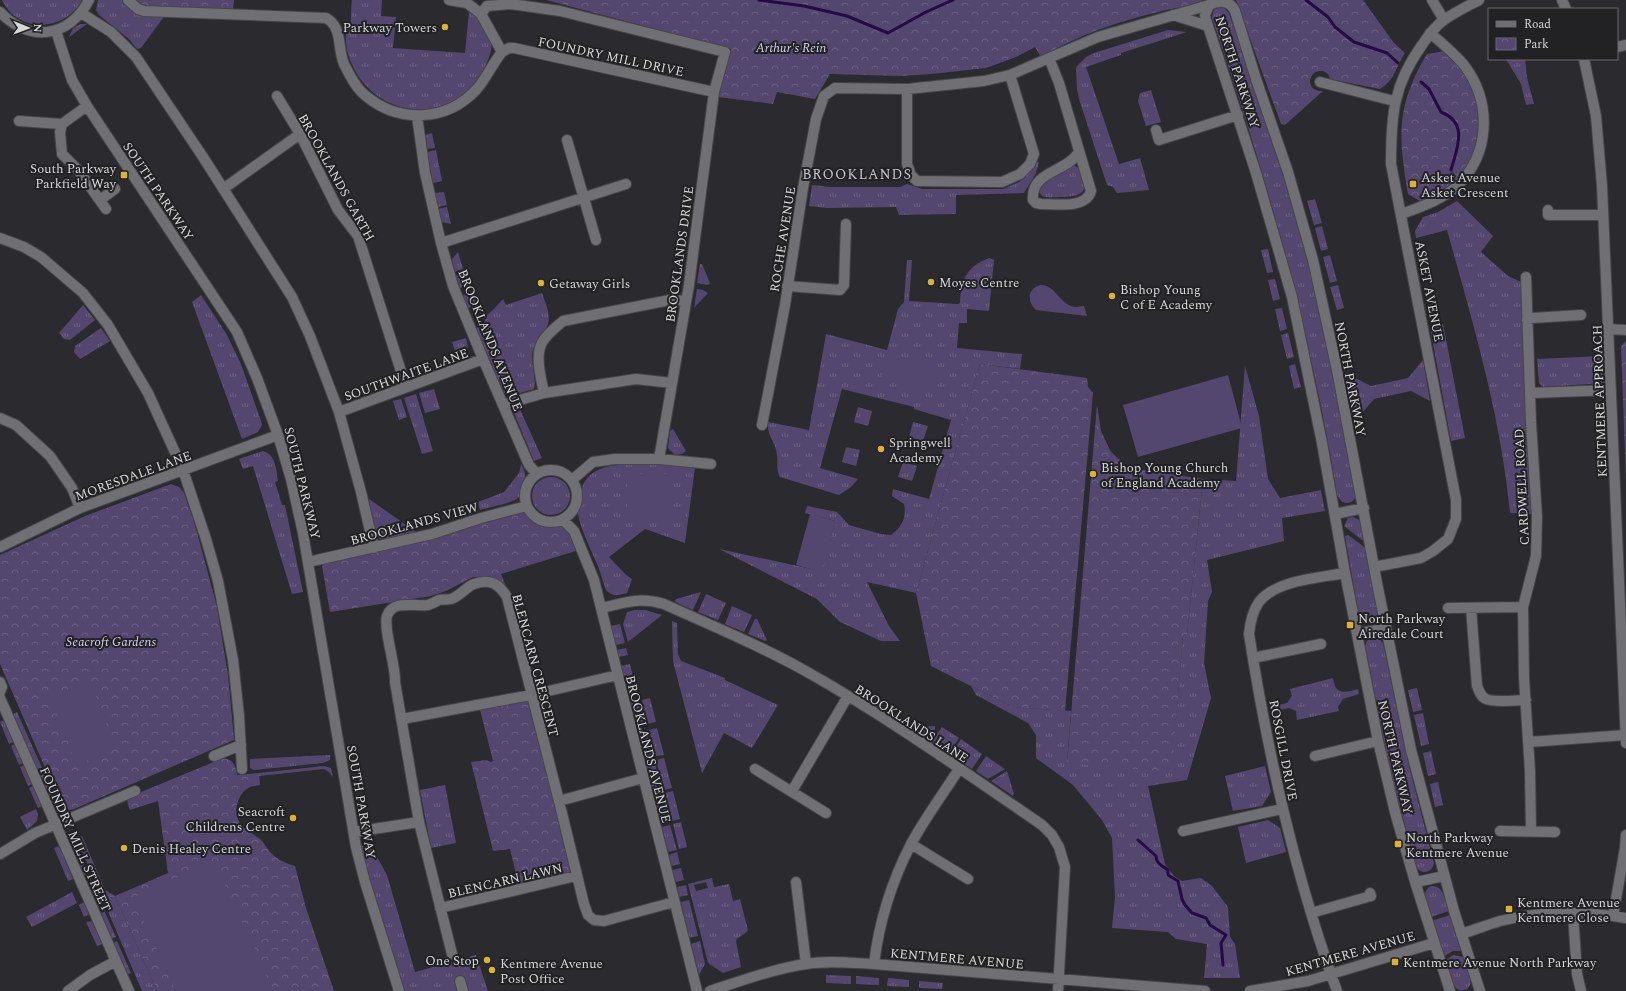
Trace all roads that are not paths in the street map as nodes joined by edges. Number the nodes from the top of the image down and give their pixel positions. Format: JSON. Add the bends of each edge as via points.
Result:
{"nodes":[{"id":1,"x":89,"y":0,"type":"edge"},
{"id":2,"x":128,"y":0,"type":"edge"},
{"id":3,"x":448,"y":0,"type":"edge"},
{"id":4,"x":1432,"y":0,"type":"edge"},
{"id":5,"x":1479,"y":0,"type":"edge"},
{"id":6,"x":1209,"y":5,"type":"junction"},
{"id":7,"x":484,"y":10,"type":"junction"},
{"id":8,"x":0,"y":12,"type":"edge"},
{"id":9,"x":82,"y":13,"type":"junction"},
{"id":10,"x":1173,"y":15,"type":"junction"},
{"id":11,"x":1444,"y":20,"type":"junction"},
{"id":12,"x":1208,"y":26,"type":"junction"},
{"id":13,"x":56,"y":30,"type":"junction"},
{"id":14,"x":1430,"y":33,"type":"junction"},
{"id":15,"x":502,"y":52,"type":"junction"},
{"id":16,"x":1049,"y":58,"type":"junction"},
{"id":17,"x":1584,"y":60,"type":"edge"},
{"id":18,"x":1010,"y":75,"type":"junction"},
{"id":19,"x":1320,"y":82,"type":"dead end"},
{"id":20,"x":907,"y":88,"type":"junction"},
{"id":21,"x":714,"y":92,"type":"junction"},
{"id":22,"x":277,"y":96,"type":"dead end"},
{"id":23,"x":1394,"y":101,"type":"junction"},
{"id":24,"x":87,"y":106,"type":"junction"},
{"id":25,"x":1238,"y":115,"type":"junction"},
{"id":26,"x":417,"y":116,"type":"junction"},
{"id":27,"x":19,"y":121,"type":"dead end"},
{"id":28,"x":62,"y":124,"type":"junction"},
{"id":29,"x":1156,"y":130,"type":"dead end"},
{"id":30,"x":300,"y":134,"type":"junction"},
{"id":31,"x":567,"y":140,"type":"dead end"},
{"id":32,"x":1079,"y":152,"type":"junction"},
{"id":33,"x":626,"y":184,"type":"dead end"},
{"id":34,"x":115,"y":189,"type":"dead end"},
{"id":35,"x":223,"y":189,"type":"junction"},
{"id":36,"x":583,"y":198,"type":"junction"},
{"id":37,"x":100,"y":200,"type":"junction"},
{"id":38,"x":106,"y":209,"type":"dead end"},
{"id":39,"x":1548,"y":210,"type":"dead end"},
{"id":40,"x":1402,"y":214,"type":"junction"},
{"id":41,"x":1600,"y":215,"type":"junction"},
{"id":42,"x":846,"y":224,"type":"dead end"},
{"id":43,"x":0,"y":238,"type":"edge"},
{"id":44,"x":596,"y":240,"type":"dead end"},
{"id":45,"x":441,"y":243,"type":"junction"},
{"id":46,"x":1526,"y":277,"type":"dead end"},
{"id":47,"x":787,"y":286,"type":"junction"},
{"id":48,"x":686,"y":301,"type":"junction"},
{"id":49,"x":1581,"y":316,"type":"dead end"},
{"id":50,"x":1528,"y":320,"type":"junction"},
{"id":51,"x":1609,"y":329,"type":"junction"},
{"id":52,"x":1626,"y":330,"type":"edge"},
{"id":53,"x":483,"y":359,"type":"junction"},
{"id":54,"x":672,"y":383,"type":"junction"},
{"id":55,"x":406,"y":387,"type":"junction"},
{"id":56,"x":1611,"y":390,"type":"junction"},
{"id":57,"x":1531,"y":393,"type":"junction"},
{"id":58,"x":544,"y":394,"type":"junction"},
{"id":59,"x":503,"y":405,"type":"junction"},
{"id":60,"x":339,"y":412,"type":"junction"},
{"id":61,"x":0,"y":418,"type":"edge"},
{"id":62,"x":762,"y":425,"type":"dead end"},
{"id":63,"x":278,"y":435,"type":"junction"},
{"id":64,"x":659,"y":459,"type":"junction"},
{"id":65,"x":711,"y":464,"type":"dead end"},
{"id":66,"x":183,"y":470,"type":"junction"},
{"id":67,"x":537,"y":474,"type":"junction"},
{"id":68,"x":572,"y":480,"type":"junction"},
{"id":69,"x":527,"y":506,"type":"junction"},
{"id":70,"x":80,"y":508,"type":"junction"},
{"id":71,"x":1364,"y":508,"type":"junction"},
{"id":72,"x":1335,"y":514,"type":"junction"},
{"id":73,"x":563,"y":520,"type":"junction"},
{"id":74,"x":0,"y":547,"type":"edge"},
{"id":75,"x":374,"y":548,"type":"junction"},
{"id":76,"x":308,"y":562,"type":"junction"},
{"id":77,"x":1374,"y":567,"type":"junction"},
{"id":78,"x":1345,"y":573,"type":"junction"},
{"id":79,"x":1523,"y":607,"type":"junction"},
{"id":80,"x":602,"y":608,"type":"junction"},
{"id":81,"x":1471,"y":608,"type":"junction"},
{"id":82,"x":1447,"y":609,"type":"dead end"},
{"id":83,"x":1386,"y":628,"type":"junction"},
{"id":84,"x":1357,"y":634,"type":"junction"},
{"id":85,"x":1324,"y":646,"type":"dead end"},
{"id":86,"x":1253,"y":658,"type":"junction"},
{"id":87,"x":618,"y":675,"type":"junction"},
{"id":88,"x":0,"y":682,"type":"edge"},
{"id":89,"x":0,"y":692,"type":"edge"},
{"id":90,"x":531,"y":695,"type":"junction"},
{"id":91,"x":848,"y":696,"type":"junction"},
{"id":92,"x":0,"y":698,"type":"edge"},
{"id":93,"x":1526,"y":700,"type":"junction"},
{"id":94,"x":402,"y":719,"type":"junction"},
{"id":95,"x":1626,"y":735,"type":"edge"},
{"id":96,"x":1378,"y":741,"type":"junction"},
{"id":97,"x":1528,"y":742,"type":"junction"},
{"id":98,"x":1626,"y":743,"type":"edge"},
{"id":99,"x":241,"y":745,"type":"junction"},
{"id":100,"x":214,"y":756,"type":"dead end"},
{"id":101,"x":1315,"y":756,"type":"dead end"},
{"id":102,"x":242,"y":769,"type":"dead end"},
{"id":103,"x":755,"y":769,"type":"dead end"},
{"id":104,"x":959,"y":769,"type":"junction"},
{"id":105,"x":643,"y":778,"type":"junction"},
{"id":106,"x":135,"y":791,"type":"dead end"},
{"id":107,"x":792,"y":791,"type":"junction"},
{"id":108,"x":559,"y":801,"type":"junction"},
{"id":109,"x":1282,"y":809,"type":"junction"},
{"id":110,"x":826,"y":812,"type":"dead end"},
{"id":111,"x":419,"y":822,"type":"junction"},
{"id":112,"x":56,"y":824,"type":"junction"},
{"id":113,"x":1183,"y":831,"type":"dead end"},
{"id":114,"x":1500,"y":831,"type":"dead end"},
{"id":115,"x":1531,"y":831,"type":"junction"},
{"id":116,"x":354,"y":832,"type":"junction"},
{"id":117,"x":1555,"y":832,"type":"dead end"},
{"id":118,"x":1626,"y":835,"type":"edge"},
{"id":119,"x":912,"y":844,"type":"junction"},
{"id":120,"x":0,"y":854,"type":"edge"},
{"id":121,"x":576,"y":876,"type":"junction"},
{"id":122,"x":1444,"y":876,"type":"junction"},
{"id":123,"x":968,"y":879,"type":"dead end"},
{"id":124,"x":796,"y":882,"type":"dead end"},
{"id":125,"x":1416,"y":885,"type":"junction"},
{"id":126,"x":1370,"y":893,"type":"dead end"},
{"id":127,"x":674,"y":902,"type":"junction"},
{"id":128,"x":440,"y":908,"type":"junction"},
{"id":129,"x":1311,"y":913,"type":"junction"},
{"id":130,"x":1573,"y":913,"type":"junction"},
{"id":131,"x":1613,"y":916,"type":"junction"},
{"id":132,"x":1626,"y":918,"type":"edge"},
{"id":133,"x":1461,"y":934,"type":"junction"},
{"id":134,"x":1434,"y":943,"type":"junction"},
{"id":135,"x":452,"y":954,"type":"dead end"},
{"id":136,"x":116,"y":961,"type":"junction"},
{"id":137,"x":806,"y":964,"type":"junction"},
{"id":138,"x":874,"y":964,"type":"junction"},
{"id":139,"x":1331,"y":974,"type":"junction"},
{"id":140,"x":1059,"y":979,"type":"junction"},
{"id":141,"x":460,"y":981,"type":"dead end"},
{"id":142,"x":68,"y":991,"type":"edge"},
{"id":143,"x":128,"y":991,"type":"edge"},
{"id":144,"x":399,"y":991,"type":"edge"},
{"id":145,"x":463,"y":991,"type":"edge"},
{"id":146,"x":697,"y":991,"type":"edge"},
{"id":147,"x":710,"y":991,"type":"edge"},
{"id":148,"x":1058,"y":991,"type":"edge"},
{"id":149,"x":1205,"y":991,"type":"edge"},
{"id":150,"x":1250,"y":991,"type":"edge"},
{"id":151,"x":1337,"y":991,"type":"edge"},
{"id":152,"x":1450,"y":991,"type":"edge"},
{"id":153,"x":1479,"y":991,"type":"edge"},
{"id":154,"x":1581,"y":991,"type":"edge"}],
"edges":[{"from":1,"to":9,"type":"street"},
{"from":2,"to":26,"type":"street","via":[[144,11],[326,18],[335,25],[342,59],[352,79],[366,96],[384,108]]},
{"from":3,"to":7,"type":"street","via":[[467,3]]},
{"from":4,"to":11,"type":"street"},
{"from":5,"to":11,"type":"street","name":"ASKET AVENUE"},
{"from":6,"to":10,"type":"street","name":"ROCHE AVENUE"},
{"from":6,"to":12,"type":"street","name":"NORTH PARKWAY","via":[[1205,15]]},
{"from":6,"to":71,"type":"street","name":"NORTH PARKWAY","via":[[1224,1],[1233,6],[1288,172],[1313,260],[1333,348]]},
{"from":7,"to":15,"type":"street"},
{"from":7,"to":21,"type":"street","name":"BROOKLANDS DRIVE","via":[[511,4],[560,11],[725,52]]},
{"from":8,"to":13,"type":"street","via":[[24,30],[40,33]]},
{"from":9,"to":13,"type":"street","via":[[70,24]]},
{"from":9,"to":35,"type":"street","via":[[111,32],[136,57]]},
{"from":10,"to":12,"type":"street"},
{"from":10,"to":16,"type":"street","name":"ROCHE AVENUE","via":[[1098,37]]},
{"from":11,"to":14,"type":"street","name":"ASKET AVENUE"},
{"from":12,"to":25,"type":"street","name":"NORTH PARKWAY"},
{"from":13,"to":24,"type":"street","name":"SOUTH PARKWAY","via":[[72,80]]},
{"from":14,"to":23,"type":"street","name":"ASKET AVENUE","via":[[1411,59]]},
{"from":14,"to":40,"type":"street","via":[[1456,55],[1471,75],[1484,108],[1483,138],[1474,165],[1456,187],[1438,199]]},
{"from":15,"to":21,"type":"street","name":"FOUNDRY MILL DRIVE","via":[[514,48]]},
{"from":15,"to":26,"type":"street","via":[[488,76],[459,104],[439,113]]},
{"from":16,"to":18,"type":"street","name":"ROCHE AVENUE"},
{"from":16,"to":32,"type":"street"},
{"from":17,"to":41,"type":"street","name":"KENTMERE APPROACH","via":[[1596,116],[1602,186]]},
{"from":18,"to":20,"type":"street","name":"ROCHE AVENUE","via":[[984,81]]},
{"from":18,"to":20,"type":"street","via":[[1034,154],[1030,164],[1020,174],[1002,182],[916,181],[906,164]]},
{"from":19,"to":23,"type":"street"},
{"from":20,"to":47,"type":"street","name":"ROCHE AVENUE","via":[[836,88],[824,96],[816,119]]},
{"from":21,"to":48,"type":"street","name":"BROOKLANDS DRIVE"},
{"from":22,"to":30,"type":"street","name":"BROOKLANDS GARTH"},
{"from":23,"to":40,"type":"street","name":"ASKET AVENUE","via":[[1391,164]]},
{"from":24,"to":28,"type":"street"},
{"from":24,"to":63,"type":"street","name":"SOUTH PARKWAY","via":[[237,332]]},
{"from":25,"to":29,"type":"street","via":[[1159,140]]},
{"from":25,"to":72,"type":"street","name":"NORTH PARKWAY","via":[[1292,298]]},
{"from":26,"to":45,"type":"street","name":"BROOKLANDS AVENUE","via":[[425,173]]},
{"from":27,"to":28,"type":"street"},
{"from":28,"to":37,"type":"street","via":[[62,154],[79,170]]},
{"from":30,"to":35,"type":"street"},
{"from":30,"to":55,"type":"street","name":"BROOKLANDS GARTH","via":[[338,210],[358,236]]},
{"from":31,"to":36,"type":"street"},
{"from":32,"to":32,"type":"street","via":[[1091,191],[1090,197],[1073,204],[1036,203],[1032,192],[1034,186],[1072,160]]},
{"from":33,"to":36,"type":"street"},
{"from":34,"to":37,"type":"street"},
{"from":35,"to":60,"type":"street","via":[[288,288],[310,336]]},
{"from":36,"to":44,"type":"street"},
{"from":36,"to":45,"type":"street"},
{"from":37,"to":38,"type":"street"},
{"from":39,"to":41,"type":"street","via":[[1548,215]]},
{"from":40,"to":77,"type":"street","name":"ASKET AVENUE","via":[[1456,500],[1456,519],[1448,539],[1433,551],[1421,558]]},
{"from":41,"to":51,"type":"street","name":"KENTMERE APPROACH"},
{"from":42,"to":47,"type":"street","via":[[844,285],[840,290]]},
{"from":43,"to":66,"type":"street","via":[[41,257],[83,293],[96,309],[148,393]]},
{"from":45,"to":53,"type":"street","name":"BROOKLANDS AVENUE","via":[[453,286]]},
{"from":46,"to":50,"type":"street","name":"CARDWELL ROAD"},
{"from":47,"to":62,"type":"street","name":"ROCHE AVENUE"},
{"from":48,"to":54,"type":"street","name":"BROOKLANDS DRIVE"},
{"from":48,"to":58,"type":"street","via":[[670,300],[564,321],[547,336],[540,348]]},
{"from":49,"to":50,"type":"street"},
{"from":50,"to":57,"type":"street","name":"CARDWELL ROAD"},
{"from":51,"to":52,"type":"street"},
{"from":51,"to":56,"type":"street","name":"KENTMERE APPROACH"},
{"from":53,"to":55,"type":"street","name":"SOUTHWAITE LANE"},
{"from":53,"to":59,"type":"street","name":"BROOKLANDS AVENUE"},
{"from":54,"to":58,"type":"street","via":[[636,379]]},
{"from":54,"to":64,"type":"street","name":"BROOKLANDS DRIVE"},
{"from":55,"to":60,"type":"street","name":"SOUTHWAITE LANE"},
{"from":56,"to":57,"type":"street"},
{"from":56,"to":95,"type":"street","name":"KENTMERE APPROACH"},
{"from":57,"to":79,"type":"street","name":"CARDWELL ROAD","via":[[1530,423],[1537,517],[1536,556]]},
{"from":58,"to":59,"type":"street"},
{"from":59,"to":67,"type":"street","name":"BROOKLANDS AVENUE","via":[[529,465]]},
{"from":60,"to":75,"type":"street"},
{"from":61,"to":70,"type":"street","via":[[16,425],[50,456],[72,488]]},
{"from":63,"to":66,"type":"street","name":"MORESDALE LANE"},
{"from":63,"to":76,"type":"street","name":"SOUTH PARKWAY","via":[[294,494]]},
{"from":64,"to":65,"type":"street"},
{"from":64,"to":68,"type":"street","via":[[593,462]]},
{"from":66,"to":70,"type":"street","name":"MORESDALE LANE"},
{"from":66,"to":99,"type":"street","via":[[206,539],[224,609],[233,660]]},
{"from":67,"to":68,"type":"street","via":[[559,471]]},
{"from":67,"to":69,"type":"street","via":[[525,492]]},
{"from":68,"to":73,"type":"street","via":[[576,487],[577,502]]},
{"from":69,"to":73,"type":"street","via":[[534,517],[543,521],[552,523]]},
{"from":69,"to":75,"type":"street","name":"BROOKLANDS VIEW"},
{"from":70,"to":74,"type":"street","name":"MORESDALE LANE"},
{"from":71,"to":72,"type":"street"},
{"from":71,"to":77,"type":"street","name":"NORTH PARKWAY"},
{"from":72,"to":78,"type":"street","name":"NORTH PARKWAY"},
{"from":73,"to":80,"type":"street","name":"BROOKLANDS AVENUE","via":[[574,531],[594,580]]},
{"from":75,"to":76,"type":"street","name":"BROOKLANDS VIEW"},
{"from":76,"to":116,"type":"street","name":"SOUTH PARKWAY"},
{"from":77,"to":83,"type":"street","name":"NORTH PARKWAY"},
{"from":78,"to":84,"type":"street","name":"NORTH PARKWAY"},
{"from":78,"to":86,"type":"street","name":"ROSGILL DRIVE","via":[[1286,585],[1271,591],[1259,603],[1251,618],[1249,634]]},
{"from":79,"to":81,"type":"street"},
{"from":79,"to":93,"type":"street","name":"CARDWELL ROAD"},
{"from":80,"to":87,"type":"street","name":"BROOKLANDS AVENUE"},
{"from":80,"to":91,"type":"street","name":"BROOKLANDS LANE","via":[[638,600],[652,600],[664,604],[761,648]]},
{"from":81,"to":82,"type":"street"},
{"from":81,"to":93,"type":"street","via":[[1477,686],[1480,694],[1486,699]]},
{"from":83,"to":84,"type":"street"},
{"from":83,"to":122,"type":"street","name":"NORTH PARKWAY","via":[[1411,750]]},
{"from":84,"to":96,"type":"street","name":"NORTH PARKWAY"},
{"from":85,"to":86,"type":"street"},
{"from":86,"to":109,"type":"street","name":"ROSGILL DRIVE"},
{"from":87,"to":90,"type":"street"},
{"from":87,"to":105,"type":"street","name":"BROOKLANDS AVENUE"},
{"from":88,"to":89,"type":"street"},
{"from":90,"to":94,"type":"street"},
{"from":90,"to":94,"type":"street","name":"BLENCARN CRESCENT","via":[[507,597],[493,582],[474,584],[452,598],[428,605],[398,605],[387,616],[385,625]]},
{"from":90,"to":108,"type":"street","name":"BLENCARN CRESCENT"},
{"from":91,"to":104,"type":"street","name":"BROOKLANDS LANE"},
{"from":91,"to":107,"type":"street"},
{"from":92,"to":112,"type":"street","name":"FOUNDRY MILL STREET"},
{"from":93,"to":97,"type":"street","name":"CARDWELL ROAD"},
{"from":94,"to":111,"type":"street"},
{"from":95,"to":97,"type":"street"},
{"from":95,"to":98,"type":"street","name":"KENTMERE APPROACH"},
{"from":96,"to":101,"type":"street"},
{"from":96,"to":125,"type":"street","name":"NORTH PARKWAY"},
{"from":97,"to":115,"type":"street","name":"CARDWELL ROAD"},
{"from":99,"to":100,"type":"street"},
{"from":99,"to":102,"type":"street"},
{"from":103,"to":107,"type":"street"},
{"from":104,"to":119,"type":"street"},
{"from":104,"to":140,"type":"street","name":"BROOKLANDS LANE","via":[[1042,825],[1059,847],[1066,874]]},
{"from":105,"to":108,"type":"street"},
{"from":105,"to":127,"type":"street","name":"BROOKLANDS AVENUE"},
{"from":106,"to":112,"type":"street"},
{"from":107,"to":110,"type":"street"},
{"from":108,"to":121,"type":"street","name":"BLENCARN CRESCENT"},
{"from":109,"to":113,"type":"street"},
{"from":109,"to":129,"type":"street","name":"ROSGILL DRIVE"},
{"from":111,"to":116,"type":"street"},
{"from":111,"to":128,"type":"street"},
{"from":112,"to":120,"type":"street"},
{"from":112,"to":136,"type":"street","name":"FOUNDRY MILL STREET"},
{"from":114,"to":115,"type":"street"},
{"from":115,"to":117,"type":"street"},
{"from":116,"to":144,"type":"street","name":"SOUTH PARKWAY","via":[[364,882]]},
{"from":118,"to":131,"type":"street"},
{"from":119,"to":123,"type":"street"},
{"from":119,"to":138,"type":"street","via":[[884,910],[876,942]]},
{"from":121,"to":127,"type":"street","name":"BLENCARN CRESCENT","via":[[588,915],[594,920],[604,921]]},
{"from":121,"to":128,"type":"street","name":"BLENCARN LAWN"},
{"from":122,"to":125,"type":"street","via":[[1421,881]]},
{"from":122,"to":133,"type":"street","name":"NORTH PARKWAY"},
{"from":124,"to":137,"type":"street"},
{"from":125,"to":134,"type":"street","name":"NORTH PARKWAY"},
{"from":126,"to":129,"type":"street","via":[[1371,896]]},
{"from":127,"to":146,"type":"street","name":"BROOKLANDS AVENUE"},
{"from":128,"to":135,"type":"street"},
{"from":129,"to":139,"type":"street","name":"ROSGILL DRIVE"},
{"from":130,"to":131,"type":"street"},
{"from":130,"to":133,"type":"street","via":[[1499,921]]},
{"from":130,"to":154,"type":"street","via":[[1577,974]]},
{"from":131,"to":132,"type":"street"},
{"from":133,"to":153,"type":"street","name":"NORTH PARKWAY"},
{"from":134,"to":139,"type":"street","name":"KENTMERE AVENUE"},
{"from":134,"to":152,"type":"street","name":"NORTH PARKWAY"},
{"from":136,"to":142,"type":"street"},
{"from":136,"to":143,"type":"street","name":"FOUNDRY MILL STREET"},
{"from":137,"to":138,"type":"street","name":"KENTMERE AVENUE"},
{"from":137,"to":147,"type":"street","name":"KENTMERE AVENUE","via":[[770,972]]},
{"from":138,"to":140,"type":"street","name":"KENTMERE AVENUE"},
{"from":139,"to":150,"type":"street","name":"KENTMERE AVENUE","via":[[1286,986]]},
{"from":139,"to":151,"type":"street","name":"ROSGILL DRIVE"},
{"from":140,"to":148,"type":"street","name":"BROOKLANDS LANE"},
{"from":140,"to":149,"type":"street","name":"KENTMERE AVENUE"},
{"from":141,"to":145,"type":"street"}]}
